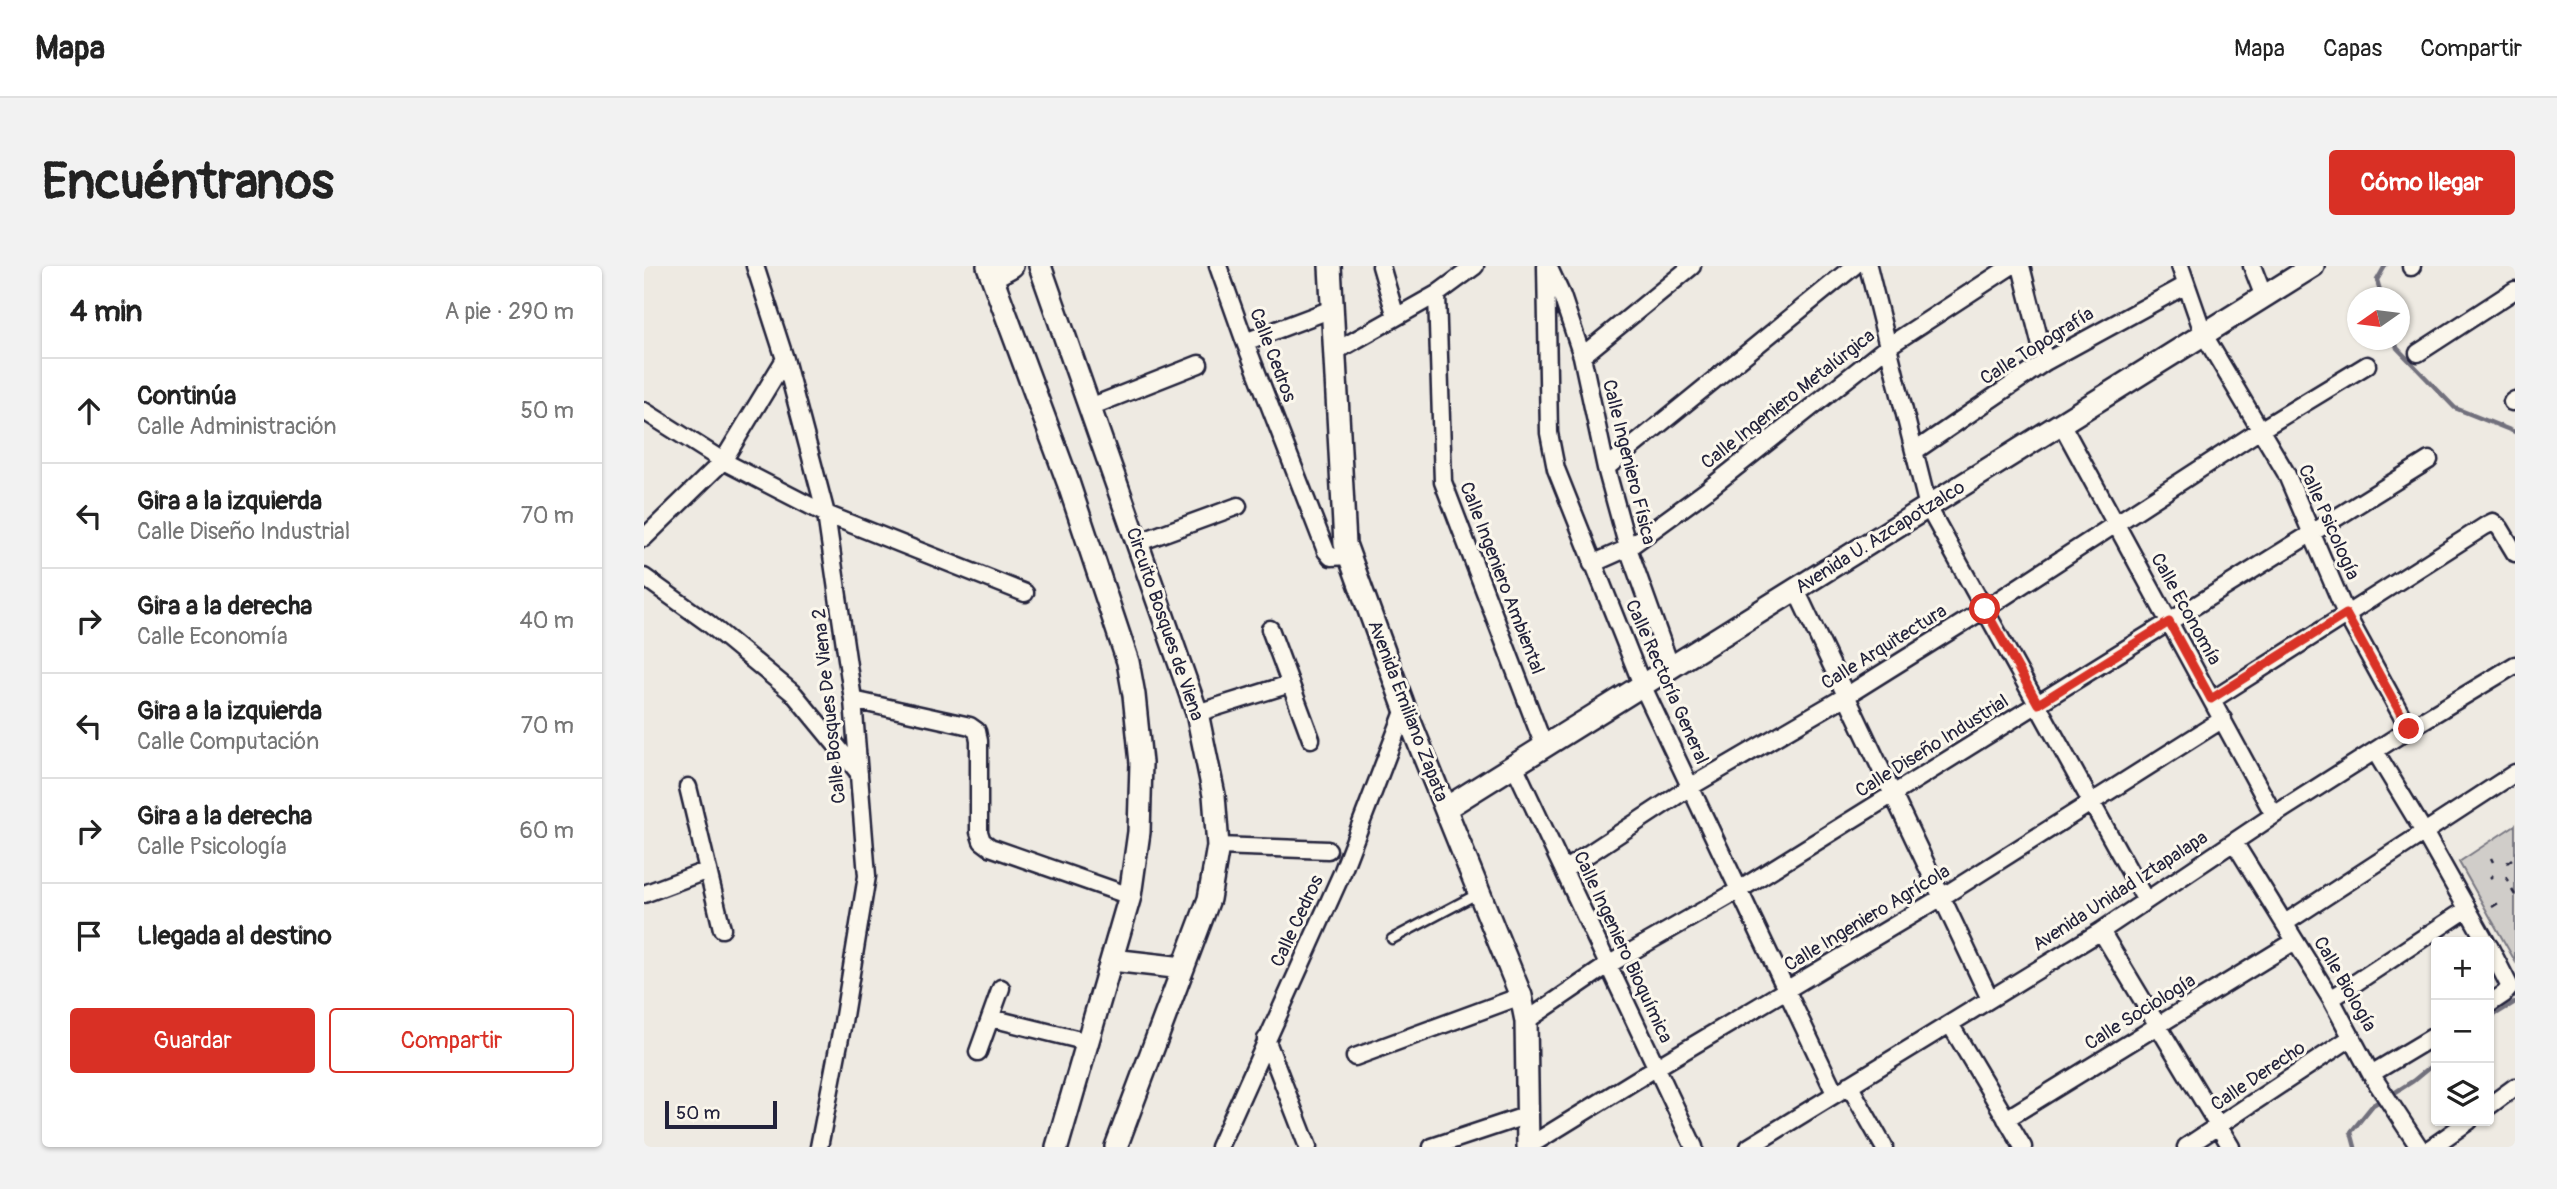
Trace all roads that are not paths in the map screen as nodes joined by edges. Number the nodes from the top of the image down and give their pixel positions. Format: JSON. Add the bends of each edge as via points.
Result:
{"nodes":[{"id":1,"x":755,"y":266,"type":"edge"},
{"id":2,"x":1012,"y":266,"type":"edge"},
{"id":3,"x":1218,"y":266,"type":"edge"},
{"id":4,"x":1330,"y":266,"type":"edge"},
{"id":5,"x":1381,"y":266,"type":"edge"},
{"id":6,"x":1475,"y":266,"type":"edge"},
{"id":7,"x":1547,"y":266,"type":"edge"},
{"id":8,"x":1692,"y":266,"type":"edge"},
{"id":9,"x":1854,"y":266,"type":"edge"},
{"id":10,"x":1868,"y":266,"type":"edge"},
{"id":11,"x":2011,"y":266,"type":"edge"},
{"id":12,"x":2021,"y":266,"type":"edge"},
{"id":13,"x":2180,"y":266,"type":"edge"},
{"id":14,"x":2252,"y":266,"type":"edge"},
{"id":15,"x":2313,"y":266,"type":"edge"},
{"id":16,"x":1043,"y":267,"type":"edge"},
{"id":17,"x":990,"y":272,"type":"edge"},
{"id":18,"x":2186,"y":285,"type":"junction"},
{"id":19,"x":2515,"y":290,"type":"edge"},
{"id":20,"x":1437,"y":294,"type":"junction"},
{"id":21,"x":2264,"y":297,"type":"junction"},
{"id":22,"x":1332,"y":309,"type":"junction"},
{"id":23,"x":1396,"y":317,"type":"junction"},
{"id":24,"x":2204,"y":335,"type":"junction"},
{"id":25,"x":1245,"y":342,"type":"junction"},
{"id":26,"x":1887,"y":346,"type":"junction"},
{"id":27,"x":1336,"y":351,"type":"junction"},
{"id":28,"x":2418,"y":353,"type":"dead end"},
{"id":29,"x":1582,"y":356,"type":"junction"},
{"id":30,"x":785,"y":359,"type":"junction"},
{"id":31,"x":2045,"y":362,"type":"junction"},
{"id":32,"x":1199,"y":364,"type":"dead end"},
{"id":33,"x":2367,"y":365,"type":"dead end"},
{"id":34,"x":1090,"y":407,"type":"junction"},
{"id":35,"x":644,"y":411,"type":"edge"},
{"id":36,"x":2061,"y":423,"type":"junction"},
{"id":37,"x":2260,"y":430,"type":"junction"},
{"id":38,"x":1915,"y":451,"type":"junction"},
{"id":39,"x":2429,"y":460,"type":"dead end"},
{"id":40,"x":723,"y":461,"type":"junction"},
{"id":41,"x":1606,"y":468,"type":"junction"},
{"id":42,"x":1238,"y":506,"type":"dead end"},
{"id":43,"x":1928,"y":508,"type":"junction"},
{"id":44,"x":826,"y":514,"type":"junction"},
{"id":45,"x":2116,"y":525,"type":"junction"},
{"id":46,"x":2313,"y":533,"type":"junction"},
{"id":47,"x":644,"y":538,"type":"edge"},
{"id":48,"x":1137,"y":543,"type":"junction"},
{"id":49,"x":1628,"y":548,"type":"junction"},
{"id":50,"x":2515,"y":553,"type":"edge"},
{"id":51,"x":1349,"y":556,"type":"junction"},
{"id":52,"x":1592,"y":564,"type":"junction"},
{"id":53,"x":644,"y":577,"type":"edge"},
{"id":54,"x":1796,"y":590,"type":"junction"},
{"id":55,"x":1025,"y":593,"type":"dead end"},
{"id":56,"x":1985,"y":609,"type":"junction"},
{"id":57,"x":2346,"y":614,"type":"junction"},
{"id":58,"x":2169,"y":622,"type":"junction"},
{"id":59,"x":1270,"y":629,"type":"dead end"},
{"id":60,"x":1671,"y":668,"type":"junction"},
{"id":61,"x":2514,"y":668,"type":"edge"},
{"id":62,"x":1290,"y":684,"type":"junction"},
{"id":63,"x":1643,"y":687,"type":"junction"},
{"id":64,"x":1846,"y":696,"type":"junction"},
{"id":65,"x":2211,"y":699,"type":"junction"},
{"id":66,"x":853,"y":700,"type":"junction"},
{"id":67,"x":2038,"y":704,"type":"junction"},
{"id":68,"x":1405,"y":709,"type":"junction"},
{"id":69,"x":1198,"y":713,"type":"junction"},
{"id":70,"x":2223,"y":719,"type":"junction"},
{"id":71,"x":2409,"y":729,"type":"junction"},
{"id":72,"x":1311,"y":739,"type":"dead end"},
{"id":73,"x":1544,"y":746,"type":"junction"},
{"id":74,"x":2375,"y":751,"type":"junction"},
{"id":75,"x":1514,"y":765,"type":"junction"},
{"id":76,"x":859,"y":773,"type":"junction"},
{"id":77,"x":2515,"y":773,"type":"edge"},
{"id":78,"x":688,"y":787,"type":"dead end"},
{"id":79,"x":1690,"y":787,"type":"junction"},
{"id":80,"x":1893,"y":795,"type":"junction"},
{"id":81,"x":2091,"y":801,"type":"junction"},
{"id":82,"x":1446,"y":808,"type":"junction"},
{"id":83,"x":2274,"y":815,"type":"junction"},
{"id":84,"x":2424,"y":832,"type":"junction"},
{"id":85,"x":2234,"y":842,"type":"junction"},
{"id":86,"x":1218,"y":846,"type":"junction"},
{"id":87,"x":1328,"y":850,"type":"dead end"},
{"id":88,"x":708,"y":870,"type":"junction"},
{"id":89,"x":1564,"y":870,"type":"junction"},
{"id":90,"x":1739,"y":890,"type":"junction"},
{"id":91,"x":1480,"y":893,"type":"junction"},
{"id":92,"x":644,"y":894,"type":"edge"},
{"id":93,"x":1130,"y":896,"type":"junction"},
{"id":94,"x":1942,"y":897,"type":"junction"},
{"id":95,"x":2146,"y":901,"type":"junction"},
{"id":96,"x":2467,"y":909,"type":"junction"},
{"id":97,"x":2285,"y":923,"type":"junction"},
{"id":98,"x":722,"y":929,"type":"dead end"},
{"id":99,"x":2101,"y":931,"type":"junction"},
{"id":100,"x":2483,"y":937,"type":"edge"},
{"id":101,"x":1392,"y":939,"type":"dead end"},
{"id":102,"x":2295,"y":941,"type":"junction"},
{"id":103,"x":2494,"y":957,"type":"edge"},
{"id":104,"x":1112,"y":960,"type":"junction"},
{"id":105,"x":1608,"y":965,"type":"junction"},
{"id":106,"x":1183,"y":968,"type":"junction"},
{"id":107,"x":1002,"y":988,"type":"dead end"},
{"id":108,"x":1786,"y":991,"type":"junction"},
{"id":109,"x":1521,"y":996,"type":"junction"},
{"id":110,"x":1990,"y":999,"type":"junction"},
{"id":111,"x":2331,"y":999,"type":"junction"},
{"id":112,"x":2494,"y":1001,"type":"edge"},
{"id":113,"x":990,"y":1018,"type":"junction"},
{"id":114,"x":1526,"y":1021,"type":"junction"},
{"id":115,"x":1950,"y":1024,"type":"junction"},
{"id":116,"x":2158,"y":1026,"type":"junction"},
{"id":117,"x":2353,"y":1037,"type":"junction"},
{"id":118,"x":2431,"y":1038,"type":"edge"},
{"id":119,"x":1266,"y":1039,"type":"junction"},
{"id":120,"x":1088,"y":1042,"type":"junction"},
{"id":121,"x":978,"y":1052,"type":"dead end"},
{"id":122,"x":1355,"y":1057,"type":"dead end"},
{"id":123,"x":1657,"y":1067,"type":"junction"},
{"id":124,"x":2371,"y":1074,"type":"junction"},
{"id":125,"x":2515,"y":1087,"type":"edge"},
{"id":126,"x":1842,"y":1089,"type":"junction"},
{"id":127,"x":2494,"y":1102,"type":"edge"},
{"id":128,"x":1528,"y":1115,"type":"junction"},
{"id":129,"x":2006,"y":1119,"type":"junction"},
{"id":130,"x":2462,"y":1126,"type":"edge"},
{"id":131,"x":2219,"y":1127,"type":"junction"},
{"id":132,"x":2410,"y":1144,"type":"edge"},
{"id":133,"x":1756,"y":1145,"type":"edge"},
{"id":134,"x":819,"y":1147,"type":"edge"},
{"id":135,"x":1057,"y":1147,"type":"edge"},
{"id":136,"x":1116,"y":1147,"type":"edge"},
{"id":137,"x":1219,"y":1147,"type":"edge"},
{"id":138,"x":1308,"y":1147,"type":"edge"},
{"id":139,"x":1433,"y":1147,"type":"edge"},
{"id":140,"x":1528,"y":1147,"type":"edge"},
{"id":141,"x":1694,"y":1147,"type":"edge"},
{"id":142,"x":1884,"y":1147,"type":"edge"},
{"id":143,"x":2023,"y":1147,"type":"edge"},
{"id":144,"x":2186,"y":1147,"type":"edge"},
{"id":145,"x":2231,"y":1147,"type":"edge"},
{"id":146,"x":2432,"y":1147,"type":"edge"}],
"edges":[{"from":1,"to":30,"type":"street","name":"Calle Bosques De Viena 2"},
{"from":2,"to":17,"type":"street"},
{"from":3,"to":25,"type":"street","name":"Calle Cedros"},
{"from":4,"to":22,"type":"street","name":"Avenida Emiliano Zapata"},
{"from":5,"to":23,"type":"street"},
{"from":6,"to":20,"type":"street"},
{"from":7,"to":29,"type":"street","name":"Calle Ingeniero Física"},
{"from":7,"to":52,"type":"street","name":"Calle Rectoría General","via":[[1551,452]]},
{"from":8,"to":29,"type":"street"},
{"from":9,"to":41,"type":"street"},
{"from":10,"to":26,"type":"street"},
{"from":11,"to":26,"type":"street","name":"Calle Ingeniero Metalúrgica"},
{"from":12,"to":31,"type":"street"},
{"from":13,"to":18,"type":"street","name":"Calle Psicología"},
{"from":14,"to":21,"type":"street"},
{"from":15,"to":21,"type":"street","name":"Avenida U. Azcapotzalco"},
{"from":16,"to":34,"type":"street","name":"Circuito Bosques de Viena"},
{"from":17,"to":93,"type":"street","via":[[1128,662],[1140,763],[1139,832]]},
{"from":18,"to":24,"type":"street","name":"Calle Psicología"},
{"from":18,"to":31,"type":"street","name":"Calle Topografía"},
{"from":19,"to":28,"type":"street"},
{"from":20,"to":23,"type":"street"},
{"from":20,"to":73,"type":"street","name":"Calle Ingeniero Ambiental","via":[[1443,482]]},
{"from":21,"to":24,"type":"street","name":"Avenida U. Azcapotzalco"},
{"from":22,"to":25,"type":"street"},
{"from":22,"to":27,"type":"street","name":"Avenida Emiliano Zapata"},
{"from":23,"to":27,"type":"street"},
{"from":24,"to":36,"type":"street","name":"Avenida U. Azcapotzalco"},
{"from":24,"to":37,"type":"street","name":"Calle Psicología"},
{"from":25,"to":51,"type":"street","name":"Calle Cedros","via":[[1326,551],[1331,557]]},
{"from":26,"to":38,"type":"street"},
{"from":26,"to":49,"type":"street","name":"Calle Ingeniero Metalúrgica"},
{"from":27,"to":51,"type":"street","name":"Avenida Emiliano Zapata"},
{"from":29,"to":41,"type":"street","name":"Calle Ingeniero Física"},
{"from":30,"to":40,"type":"street"},
{"from":30,"to":44,"type":"street","name":"Calle Bosques De Viena 2"},
{"from":31,"to":38,"type":"street","name":"Calle Topografía"},
{"from":32,"to":34,"type":"street"},
{"from":33,"to":37,"type":"street","name":"Calle Arquitectura"},
{"from":34,"to":48,"type":"street","name":"Circuito Bosques de Viena"},
{"from":35,"to":40,"type":"street"},
{"from":36,"to":43,"type":"street","name":"Avenida U. Azcapotzalco"},
{"from":36,"to":45,"type":"street","name":"Calle Economía"},
{"from":37,"to":45,"type":"street","name":"Calle Arquitectura"},
{"from":37,"to":46,"type":"street","name":"Calle Psicología"},
{"from":38,"to":43,"type":"street"},
{"from":39,"to":46,"type":"street","name":"Calle Diseño Industrial"},
{"from":40,"to":44,"type":"street"},
{"from":40,"to":47,"type":"street"},
{"from":41,"to":49,"type":"street","name":"Calle Ingeniero Física"},
{"from":42,"to":48,"type":"street"},
{"from":43,"to":54,"type":"street","name":"Avenida U. Azcapotzalco"},
{"from":43,"to":56,"type":"street"},
{"from":44,"to":55,"type":"street"},
{"from":44,"to":66,"type":"street","name":"Calle Bosques De Viena 2"},
{"from":45,"to":56,"type":"street","name":"Calle Arquitectura"},
{"from":45,"to":58,"type":"street","name":"Calle Economía"},
{"from":46,"to":57,"type":"street","name":"Calle Psicología"},
{"from":46,"to":58,"type":"street","name":"Calle Diseño Industrial"},
{"from":48,"to":69,"type":"street","name":"Circuito Bosques de Viena"},
{"from":49,"to":52,"type":"street","name":"Calle Ingeniero Metalúrgica"},
{"from":49,"to":60,"type":"street","name":"Calle Ingeniero Física"},
{"from":50,"to":57,"type":"street","via":[[2493,522]]},
{"from":51,"to":68,"type":"street","name":"Avenida Emiliano Zapata"},
{"from":52,"to":63,"type":"street","name":"Calle Rectoría General"},
{"from":53,"to":76,"type":"street","via":[[794,694]]},
{"from":54,"to":60,"type":"street","name":"Avenida U. Azcapotzalco"},
{"from":54,"to":64,"type":"street"},
{"from":56,"to":64,"type":"street","name":"Calle Arquitectura"},
{"from":56,"to":67,"type":"street"},
{"from":57,"to":65,"type":"street"},
{"from":57,"to":71,"type":"street","name":"Calle Psicología"},
{"from":58,"to":65,"type":"street","name":"Calle Economía"},
{"from":58,"to":67,"type":"street","name":"Calle Diseño Industrial"},
{"from":59,"to":62,"type":"street"},
{"from":60,"to":63,"type":"street","name":"Avenida U. Azcapotzalco"},
{"from":61,"to":71,"type":"street","name":"Avenida Unidad Iztapalapa"},
{"from":62,"to":69,"type":"street"},
{"from":62,"to":72,"type":"street"},
{"from":63,"to":73,"type":"street","name":"Avenida U. Azcapotzalco"},
{"from":63,"to":79,"type":"street","name":"Calle Rectoría General"},
{"from":64,"to":79,"type":"street","name":"Calle Arquitectura"},
{"from":64,"to":80,"type":"street"},
{"from":65,"to":70,"type":"street","name":"Calle Economía"},
{"from":66,"to":76,"type":"street","name":"Calle Bosques De Viena 2"},
{"from":66,"to":93,"type":"street","via":[[970,726],[979,741],[982,841]]},
{"from":67,"to":80,"type":"street","name":"Calle Diseño Industrial"},
{"from":67,"to":81,"type":"street"},
{"from":68,"to":82,"type":"street","name":"Avenida Emiliano Zapata"},
{"from":68,"to":119,"type":"street","name":"Calle Cedros","via":[[1342,873]]},
{"from":69,"to":86,"type":"street","name":"Circuito Bosques de Viena","via":[[1214,795]]},
{"from":70,"to":81,"type":"street","name":"Calle Ingeniero Agrícola"},
{"from":70,"to":83,"type":"street","name":"Calle Economía"},
{"from":71,"to":74,"type":"street","name":"Avenida Unidad Iztapalapa"},
{"from":73,"to":75,"type":"street","name":"Avenida U. Azcapotzalco"},
{"from":74,"to":83,"type":"street","name":"Avenida Unidad Iztapalapa"},
{"from":74,"to":84,"type":"street"},
{"from":75,"to":82,"type":"street","name":"Avenida U. Azcapotzalco"},
{"from":75,"to":89,"type":"street","name":"Calle Ingeniero Bioquímica"},
{"from":76,"to":134,"type":"street","name":"Calle Bosques De Viena 2","via":[[867,876]]},
{"from":77,"to":84,"type":"street"},
{"from":78,"to":88,"type":"street"},
{"from":79,"to":89,"type":"street","name":"Calle Arquitectura"},
{"from":79,"to":90,"type":"street","name":"Calle Rectoría General"},
{"from":80,"to":90,"type":"street","name":"Calle Diseño Industrial"},
{"from":80,"to":94,"type":"street"},
{"from":81,"to":94,"type":"street","name":"Calle Ingeniero Agrícola"},
{"from":81,"to":95,"type":"street"},
{"from":82,"to":91,"type":"street","name":"Avenida Emiliano Zapata"},
{"from":83,"to":85,"type":"street","name":"Avenida Unidad Iztapalapa"},
{"from":84,"to":96,"type":"street"},
{"from":84,"to":97,"type":"street"},
{"from":85,"to":95,"type":"street","name":"Avenida Unidad Iztapalapa"},
{"from":85,"to":97,"type":"street","name":"Calle Biología"},
{"from":86,"to":87,"type":"street"},
{"from":86,"to":106,"type":"street","name":"Circuito Bosques de Viena","via":[[1209,899]]},
{"from":88,"to":92,"type":"street"},
{"from":88,"to":98,"type":"street"},
{"from":89,"to":105,"type":"street","name":"Calle Ingeniero Bioquímica"},
{"from":90,"to":105,"type":"street","name":"Calle Diseño Industrial"},
{"from":90,"to":108,"type":"street","name":"Calle Rectoría General"},
{"from":91,"to":101,"type":"lane"},
{"from":91,"to":109,"type":"street","name":"Avenida Emiliano Zapata"},
{"from":93,"to":104,"type":"street"},
{"from":94,"to":108,"type":"street","name":"Calle Ingeniero Agrícola"},
{"from":94,"to":110,"type":"street"},
{"from":95,"to":99,"type":"street","name":"Avenida Unidad Iztapalapa"},
{"from":96,"to":100,"type":"street"},
{"from":96,"to":111,"type":"street"},
{"from":97,"to":102,"type":"street","name":"Calle Biología"},
{"from":99,"to":110,"type":"street","name":"Avenida Unidad Iztapalapa"},
{"from":99,"to":116,"type":"street"},
{"from":102,"to":111,"type":"street","name":"Calle Biología"},
{"from":102,"to":116,"type":"street","name":"Calle Sociología"},
{"from":103,"to":112,"type":"street","via":[[2510,987]]},
{"from":104,"to":106,"type":"street"},
{"from":104,"to":120,"type":"street"},
{"from":105,"to":114,"type":"street","name":"Calle Diseño Industrial"},
{"from":105,"to":123,"type":"street","name":"Calle Ingeniero Bioquímica"},
{"from":106,"to":136,"type":"street","name":"Circuito Bosques de Viena"},
{"from":107,"to":113,"type":"street"},
{"from":108,"to":123,"type":"street","name":"Calle Ingeniero Agrícola"},
{"from":108,"to":126,"type":"street","name":"Calle Rectoría General"},
{"from":109,"to":114,"type":"street","name":"Avenida Emiliano Zapata"},
{"from":109,"to":122,"type":"street"},
{"from":110,"to":115,"type":"street","name":"Avenida Unidad Iztapalapa"},
{"from":111,"to":117,"type":"street","name":"Calle Biología"},
{"from":113,"to":120,"type":"street"},
{"from":113,"to":121,"type":"street"},
{"from":114,"to":128,"type":"street","name":"Avenida Emiliano Zapata"},
{"from":115,"to":126,"type":"street","name":"Avenida Unidad Iztapalapa"},
{"from":115,"to":129,"type":"street"},
{"from":116,"to":129,"type":"street","name":"Calle Sociología"},
{"from":116,"to":131,"type":"street"},
{"from":117,"to":124,"type":"street","name":"Calle Biología"},
{"from":117,"to":131,"type":"street","name":"Calle Derecho"},
{"from":118,"to":124,"type":"street"},
{"from":119,"to":137,"type":"street","name":"Calle Cedros"},
{"from":119,"to":138,"type":"street"},
{"from":120,"to":135,"type":"street"},
{"from":123,"to":140,"type":"street","name":"Calle Ingeniero Agrícola"},
{"from":123,"to":141,"type":"street","name":"Calle Ingeniero Bioquímica"},
{"from":124,"to":132,"type":"street","name":"Calle Biología","via":[[2400,1118]]},
{"from":125,"to":127,"type":"street"},
{"from":126,"to":133,"type":"street","name":"Avenida Unidad Iztapalapa"},
{"from":126,"to":142,"type":"street","name":"Calle Rectoría General"},
{"from":128,"to":139,"type":"street"},
{"from":128,"to":140,"type":"street","name":"Avenida Emiliano Zapata"},
{"from":129,"to":143,"type":"street"},
{"from":130,"to":146,"type":"street"},
{"from":131,"to":144,"type":"street","name":"Calle Derecho"},
{"from":131,"to":145,"type":"street"}]}
